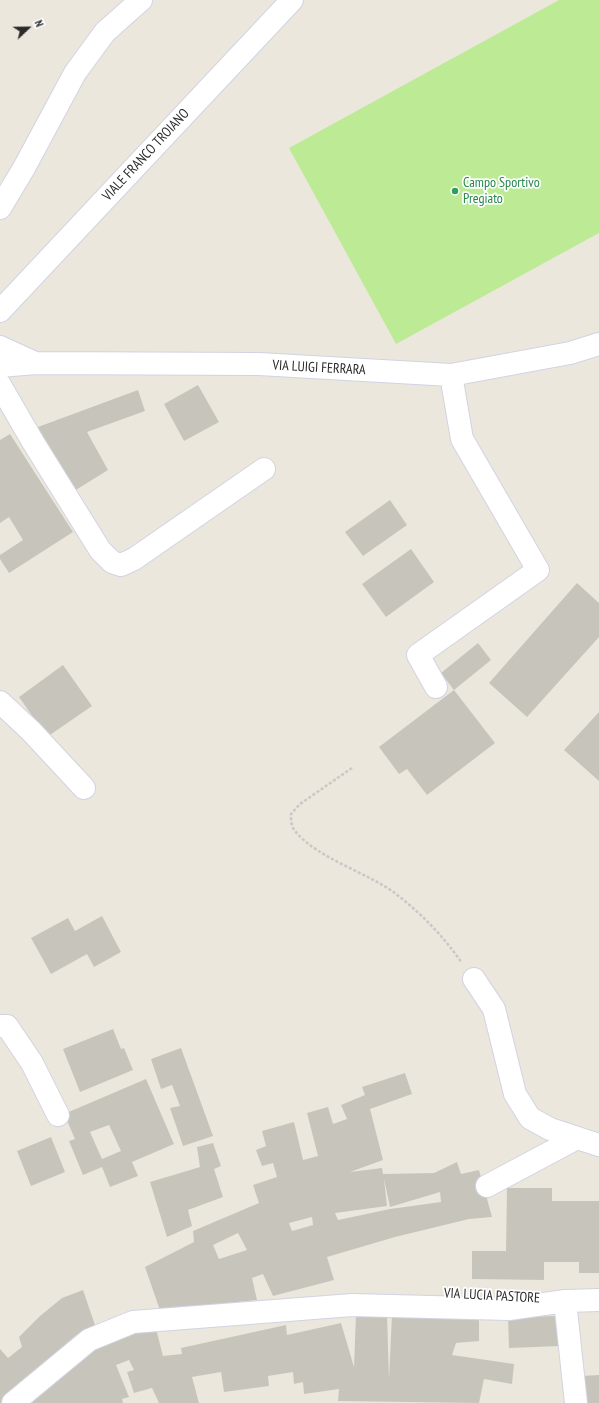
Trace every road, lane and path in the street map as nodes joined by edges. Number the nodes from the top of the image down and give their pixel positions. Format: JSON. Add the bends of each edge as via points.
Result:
{"nodes":[{"id":1,"x":142,"y":0,"type":"edge"},
{"id":2,"x":292,"y":0,"type":"edge"},
{"id":3,"x":0,"y":208,"type":"edge"},
{"id":4,"x":0,"y":311,"type":"edge"},
{"id":5,"x":599,"y":344,"type":"edge"},
{"id":6,"x":0,"y":347,"type":"edge"},
{"id":7,"x":36,"y":363,"type":"junction"},
{"id":8,"x":0,"y":366,"type":"edge"},
{"id":9,"x":451,"y":376,"type":"junction"},
{"id":10,"x":0,"y":385,"type":"edge"},
{"id":11,"x":264,"y":469,"type":"dead end"},
{"id":12,"x":436,"y":687,"type":"dead end"},
{"id":13,"x":0,"y":702,"type":"edge"},
{"id":14,"x":352,"y":768,"type":"dead end"},
{"id":15,"x":84,"y":788,"type":"dead end"},
{"id":16,"x":474,"y":979,"type":"joint"},
{"id":17,"x":0,"y":1026,"type":"edge"},
{"id":18,"x":58,"y":1115,"type":"dead end"},
{"id":19,"x":578,"y":1138,"type":"junction"},
{"id":20,"x":599,"y":1145,"type":"edge"},
{"id":21,"x":487,"y":1186,"type":"dead end"},
{"id":22,"x":599,"y":1300,"type":"edge"},
{"id":23,"x":565,"y":1301,"type":"junction"},
{"id":24,"x":13,"y":1403,"type":"edge"},
{"id":25,"x":576,"y":1403,"type":"edge"}],
"edges":[{"from":1,"to":3,"type":"street","via":[[105,32],[75,73]]},
{"from":2,"to":4,"type":"street","name":"VIALE FRANCO TROIANO"},
{"from":5,"to":9,"type":"street","name":"VIA LUIGI FERRARA","via":[[570,353]]},
{"from":6,"to":7,"type":"street","name":"VIA LUIGI FERRARA"},
{"from":7,"to":8,"type":"street","name":"VIA LUIGI FERRARA"},
{"from":7,"to":9,"type":"street","name":"VIA LUIGI FERRARA","via":[[259,364]]},
{"from":9,"to":12,"type":"street","via":[[462,439],[538,570],[418,655]]},
{"from":10,"to":11,"type":"street","via":[[74,511],[100,550],[112,562],[121,565],[134,560]]},
{"from":13,"to":15,"type":"street"},
{"from":14,"to":16,"type":"path","via":[[300,804],[291,814],[294,830],[328,856],[383,885],[420,913],[445,938]]},
{"from":16,"to":19,"type":"street","via":[[494,1009],[515,1094],[530,1118],[550,1129]]},
{"from":17,"to":18,"type":"street","via":[[7,1026],[32,1063]]},
{"from":19,"to":20,"type":"street"},
{"from":19,"to":21,"type":"street"},
{"from":22,"to":23,"type":"street","name":"VIA LUCIA PASTORE"},
{"from":23,"to":24,"type":"street","name":"VIA LUCIA PASTORE","via":[[508,1309],[352,1305],[133,1322],[89,1340]]},
{"from":23,"to":25,"type":"street"}]}
